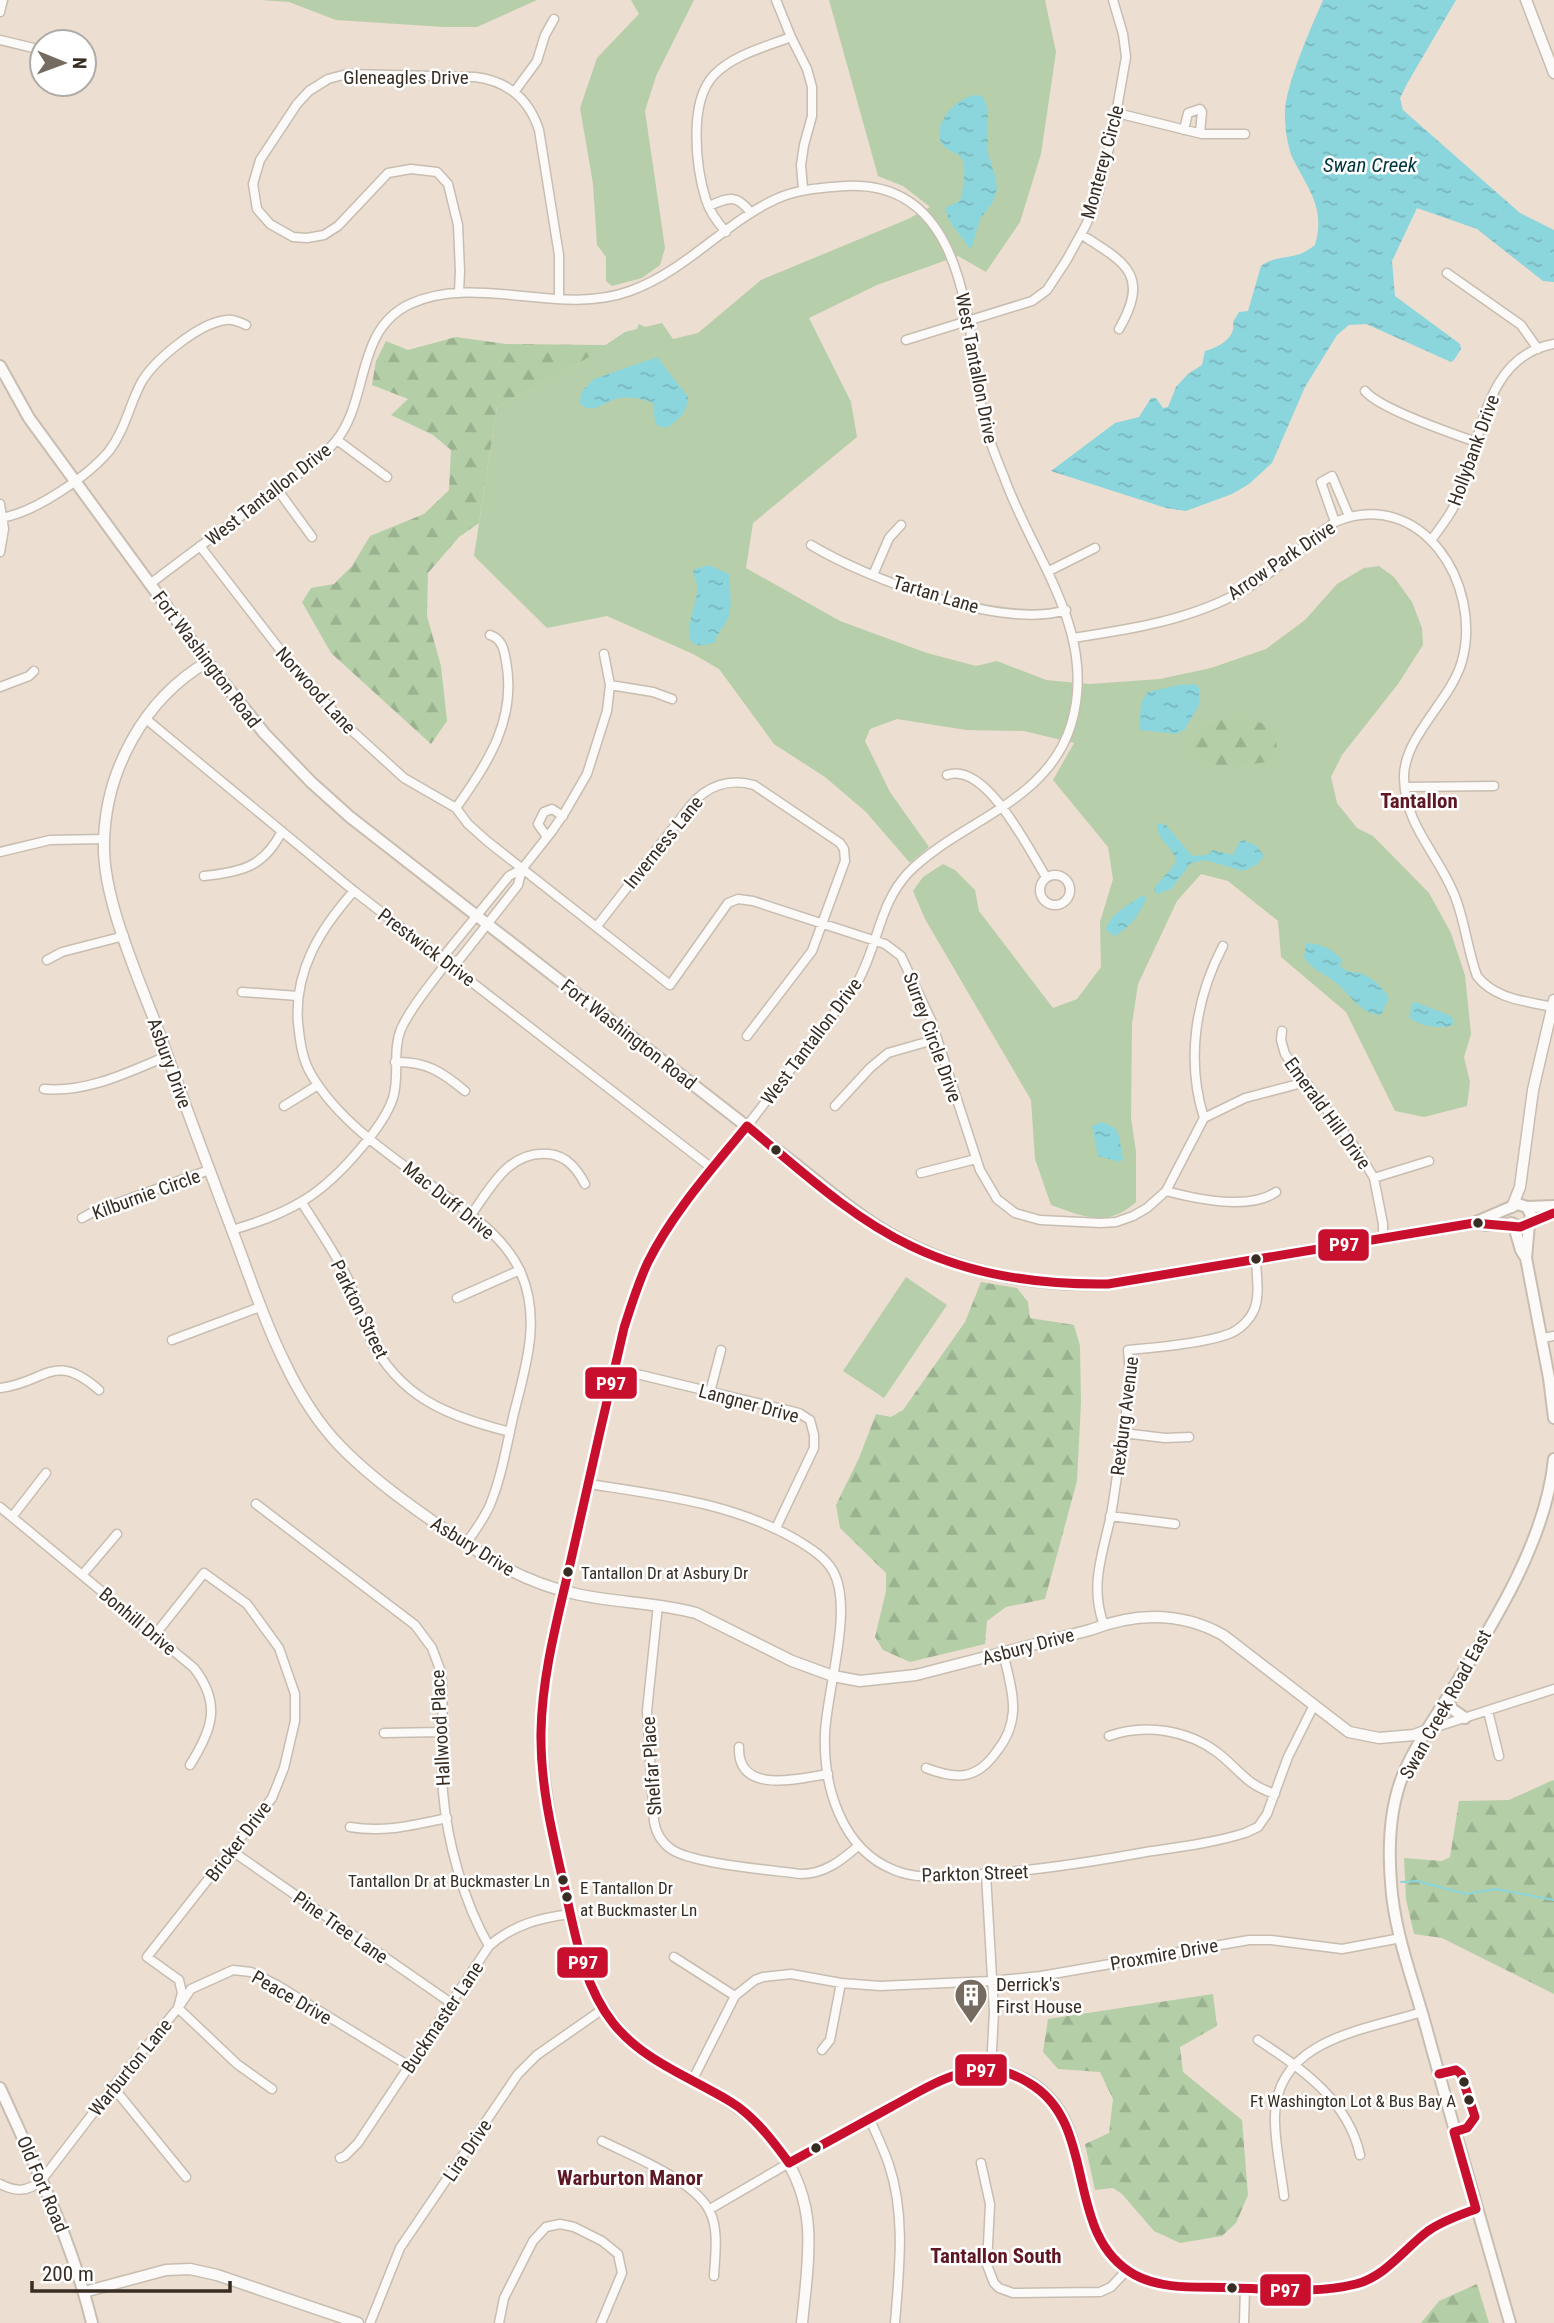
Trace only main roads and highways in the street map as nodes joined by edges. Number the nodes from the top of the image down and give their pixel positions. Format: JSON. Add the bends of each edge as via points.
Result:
{"nodes":[{"id":1,"x":0,"y":366,"type":"edge"},
{"id":2,"x":1554,"y":1206,"type":"edge"},
{"id":3,"x":1519,"y":1207,"type":"junction"},
{"id":4,"x":1554,"y":1213,"type":"edge"},
{"id":5,"x":1530,"y":1222,"type":"junction"},
{"id":6,"x":1474,"y":1223,"type":"junction"},
{"id":7,"x":1513,"y":1225,"type":"junction"},
{"id":8,"x":1526,"y":1258,"type":"junction"},
{"id":9,"x":1548,"y":1337,"type":"edge"},
{"id":10,"x":1554,"y":1418,"type":"edge"},
{"id":11,"x":1554,"y":1459,"type":"edge"},
{"id":12,"x":1447,"y":1698,"type":"junction"},
{"id":13,"x":1465,"y":1718,"type":"road end"},
{"id":14,"x":0,"y":2088,"type":"edge"},
{"id":15,"x":92,"y":2323,"type":"edge"},
{"id":16,"x":1510,"y":2323,"type":"edge"}],
"edges":[{"from":1,"to":6,"type":"main road","name":"Fort Washington Road","via":[[19,403],[207,662],[311,782],[350,817],[883,1230],[933,1256],[975,1269],[1082,1285]]},
{"from":2,"to":3,"type":"main road","name":"Fort Washington Road"},
{"from":3,"to":5,"type":"main road","via":[[1531,1212]]},
{"from":3,"to":6,"type":"main road","name":"Fort Washington Road"},
{"from":3,"to":7,"type":"main road","via":[[1508,1216]]},
{"from":4,"to":5,"type":"main road"},
{"from":5,"to":7,"type":"main road","via":[[1524,1227]]},
{"from":5,"to":8,"type":"main road"},
{"from":6,"to":7,"type":"main road","name":"Fort Washington Road"},
{"from":7,"to":8,"type":"main road"},
{"from":8,"to":9,"type":"main road"},
{"from":9,"to":10,"type":"main road"},
{"from":11,"to":12,"type":"main road","name":"Swan Creek Road East","via":[[1546,1505],[1530,1545],[1502,1604]]},
{"from":12,"to":13,"type":"main road","via":[[1452,1709]]},
{"from":12,"to":16,"type":"main road","name":"Swan Creek Road East","via":[[1399,1788],[1390,1882],[1401,1938]]},
{"from":14,"to":15,"type":"main road","name":"Old Fort Road","via":[[63,2231]]}]}
